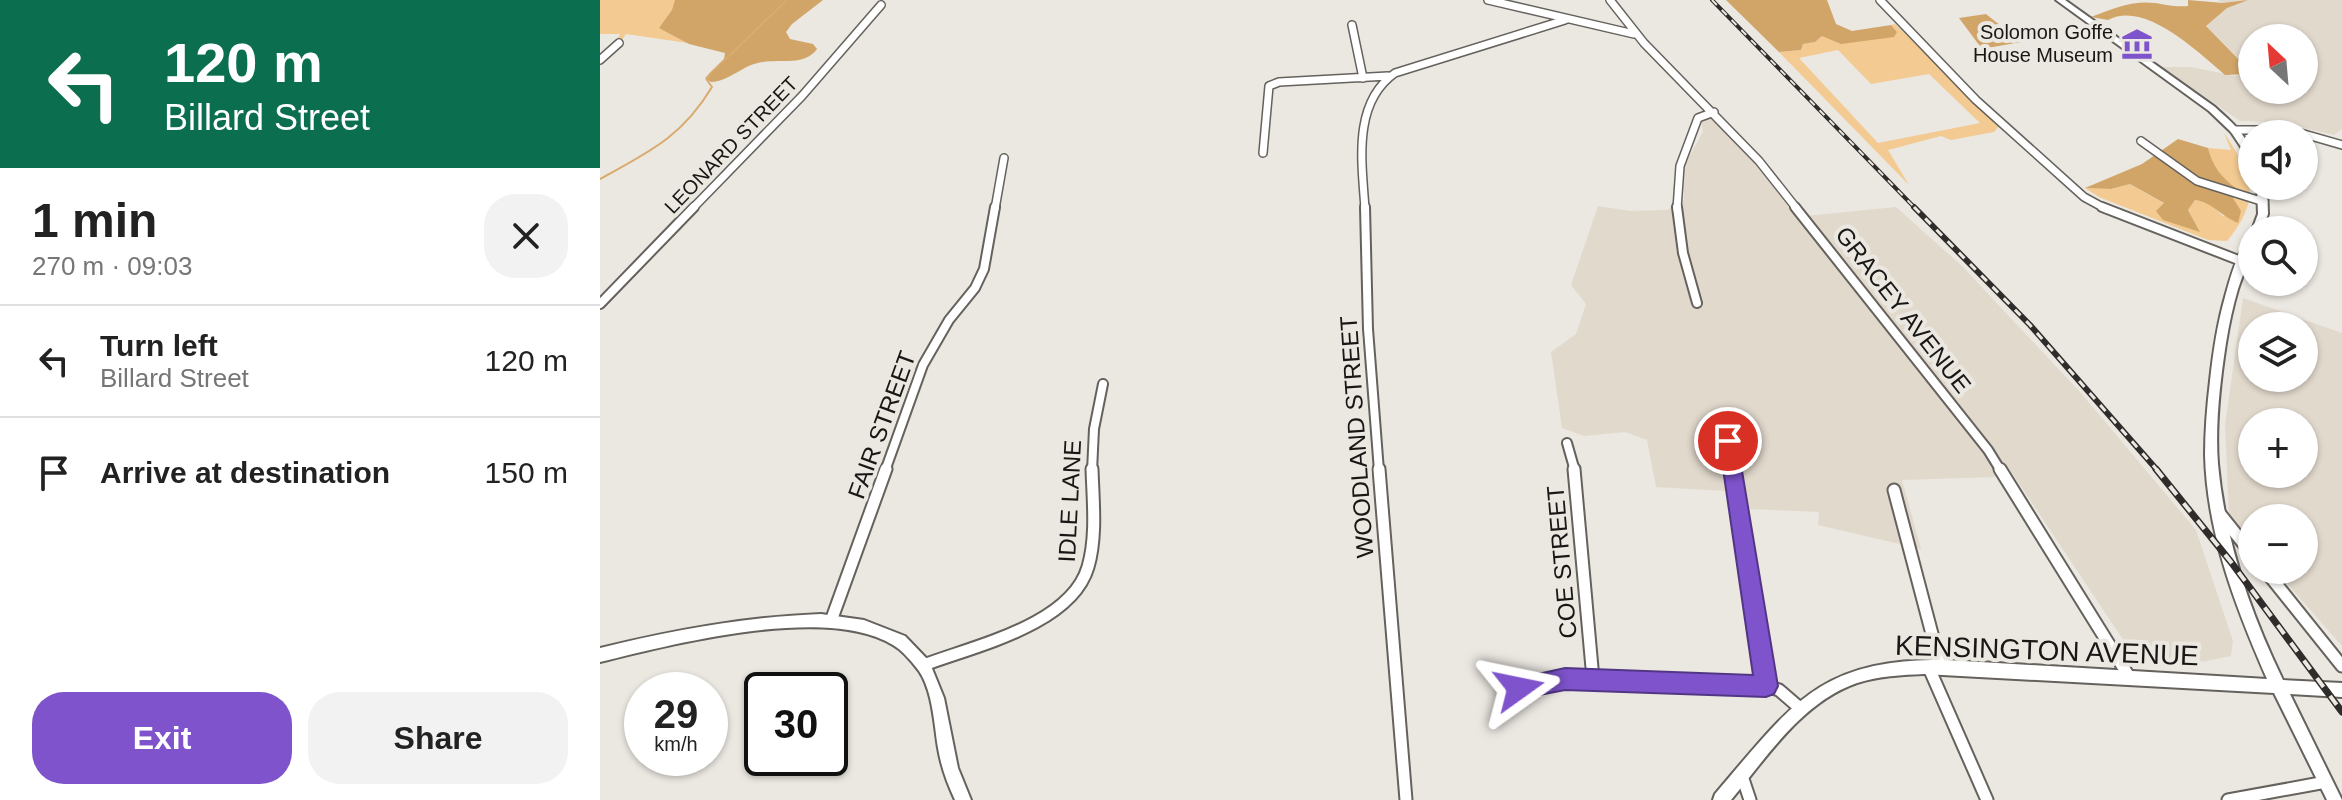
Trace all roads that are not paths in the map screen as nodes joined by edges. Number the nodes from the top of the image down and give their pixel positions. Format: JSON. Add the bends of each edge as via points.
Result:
{"nodes":[{"id":1,"x":1488,"y":0,"type":"edge"},
{"id":2,"x":1610,"y":0,"type":"edge"},
{"id":3,"x":1880,"y":0,"type":"edge"},
{"id":4,"x":2060,"y":0,"type":"edge"},
{"id":5,"x":881,"y":5,"type":"dead end"},
{"id":6,"x":1565,"y":20,"type":"junction"},
{"id":7,"x":1352,"y":25,"type":"dead end"},
{"id":8,"x":1634,"y":34,"type":"junction"},
{"id":9,"x":619,"y":43,"type":"dead end"},
{"id":10,"x":600,"y":60,"type":"edge"},
{"id":11,"x":1388,"y":76,"type":"junction"},
{"id":12,"x":1363,"y":78,"type":"junction"},
{"id":13,"x":1714,"y":112,"type":"junction"},
{"id":14,"x":2234,"y":130,"type":"junction"},
{"id":15,"x":2238,"y":136,"type":"edge"},
{"id":16,"x":2141,"y":141,"type":"dead end"},
{"id":17,"x":2341,"y":144,"type":"edge"},
{"id":18,"x":1263,"y":153,"type":"dead end"},
{"id":19,"x":1004,"y":158,"type":"dead end"},
{"id":20,"x":2264,"y":202,"type":"joint"},
{"id":21,"x":2260,"y":216,"type":"edge"},
{"id":22,"x":2238,"y":260,"type":"edge"},
{"id":23,"x":2238,"y":270,"type":"edge"},
{"id":24,"x":1697,"y":303,"type":"dead end"},
{"id":25,"x":600,"y":304,"type":"edge"},
{"id":26,"x":1103,"y":384,"type":"dead end"},
{"id":27,"x":1728,"y":441,"type":"dead end"},
{"id":28,"x":1567,"y":443,"type":"dead end"},
{"id":29,"x":1894,"y":490,"type":"dead end"},
{"id":30,"x":2217,"y":511,"type":"junction"},
{"id":31,"x":2238,"y":537,"type":"edge"},
{"id":32,"x":2276,"y":584,"type":"edge"},
{"id":33,"x":831,"y":621,"type":"junction"},
{"id":34,"x":600,"y":655,"type":"edge"},
{"id":35,"x":924,"y":665,"type":"junction"},
{"id":36,"x":2342,"y":666,"type":"edge"},
{"id":37,"x":1935,"y":668,"type":"junction"},
{"id":38,"x":2128,"y":675,"type":"junction"},
{"id":39,"x":1593,"y":679,"type":"junction"},
{"id":40,"x":2279,"y":685,"type":"junction"},
{"id":41,"x":1766,"y":686,"type":"junction"},
{"id":42,"x":1519,"y":688,"type":"dead end"},
{"id":43,"x":2342,"y":690,"type":"edge"},
{"id":44,"x":1801,"y":709,"type":"junction"},
{"id":45,"x":1742,"y":776,"type":"junction"},
{"id":46,"x":2326,"y":782,"type":"junction"},
{"id":47,"x":963,"y":800,"type":"edge"},
{"id":48,"x":1406,"y":800,"type":"edge"},
{"id":49,"x":1721,"y":800,"type":"edge"},
{"id":50,"x":1750,"y":800,"type":"edge"},
{"id":51,"x":1987,"y":800,"type":"edge"},
{"id":52,"x":2228,"y":800,"type":"edge"},
{"id":53,"x":2335,"y":800,"type":"edge"}],
"edges":[{"from":1,"to":6,"type":"street"},
{"from":2,"to":8,"type":"street","name":"GRACEY AVENUE"},
{"from":3,"to":22,"type":"street","via":[[1976,100],[2084,197]]},
{"from":4,"to":14,"type":"main road","via":[[2199,98]]},
{"from":5,"to":25,"type":"street","name":"LEONARD STREET","via":[[793,105]]},
{"from":6,"to":8,"type":"street"},
{"from":6,"to":11,"type":"street"},
{"from":7,"to":12,"type":"street"},
{"from":8,"to":13,"type":"street","name":"GRACEY AVENUE"},
{"from":9,"to":10,"type":"street"},
{"from":11,"to":12,"type":"street"},
{"from":11,"to":48,"type":"street","name":"WOODLAND STREET","via":[[1367,115],[1361,152],[1368,329]]},
{"from":12,"to":18,"type":"street","via":[[1269,86]]},
{"from":13,"to":24,"type":"street","via":[[1698,118],[1679,170],[1679,235]]},
{"from":13,"to":38,"type":"street","name":"GRACEY AVENUE","via":[[1791,200],[1988,450]]},
{"from":14,"to":15,"type":"main road"},
{"from":14,"to":17,"type":"street","via":[[2290,130]]},
{"from":16,"to":20,"type":"street","via":[[2197,181]]},
{"from":19,"to":33,"type":"street","name":"FAIR STREET","via":[[984,269],[923,365]]},
{"from":20,"to":21,"type":"main road"},
{"from":23,"to":30,"type":"main road","via":[[2226,306],[2217,368],[2211,454]]},
{"from":26,"to":35,"type":"street","name":"IDLE LANE","via":[[1092,444],[1091,558],[1076,590],[1065,603],[1030,623]]},
{"from":27,"to":41,"type":"street"},
{"from":28,"to":39,"type":"street","name":"COE STREET","via":[[1575,471]]},
{"from":29,"to":37,"type":"street","via":[[1911,545]]},
{"from":30,"to":31,"type":"street"},
{"from":30,"to":40,"type":"main road","via":[[2240,591]]},
{"from":32,"to":36,"type":"street"},
{"from":33,"to":34,"type":"main road","via":[[729,628]]},
{"from":33,"to":35,"type":"main road","via":[[899,639]]},
{"from":35,"to":47,"type":"main road"},
{"from":37,"to":38,"type":"main road","name":"KENSINGTON AVENUE"},
{"from":37,"to":44,"type":"main road","name":"KENSINGTON AVENUE","via":[[1861,675]]},
{"from":37,"to":51,"type":"street"},
{"from":38,"to":40,"type":"main road","name":"KENSINGTON AVENUE"},
{"from":39,"to":41,"type":"street"},
{"from":39,"to":42,"type":"street"},
{"from":40,"to":43,"type":"main road","name":"KENSINGTON AVENUE"},
{"from":40,"to":46,"type":"main road"},
{"from":41,"to":44,"type":"street"},
{"from":44,"to":45,"type":"main road","name":"KENSINGTON AVENUE"},
{"from":45,"to":49,"type":"main road","name":"KENSINGTON AVENUE"},
{"from":45,"to":50,"type":"street"},
{"from":46,"to":52,"type":"street"},
{"from":46,"to":53,"type":"main road"}]}
